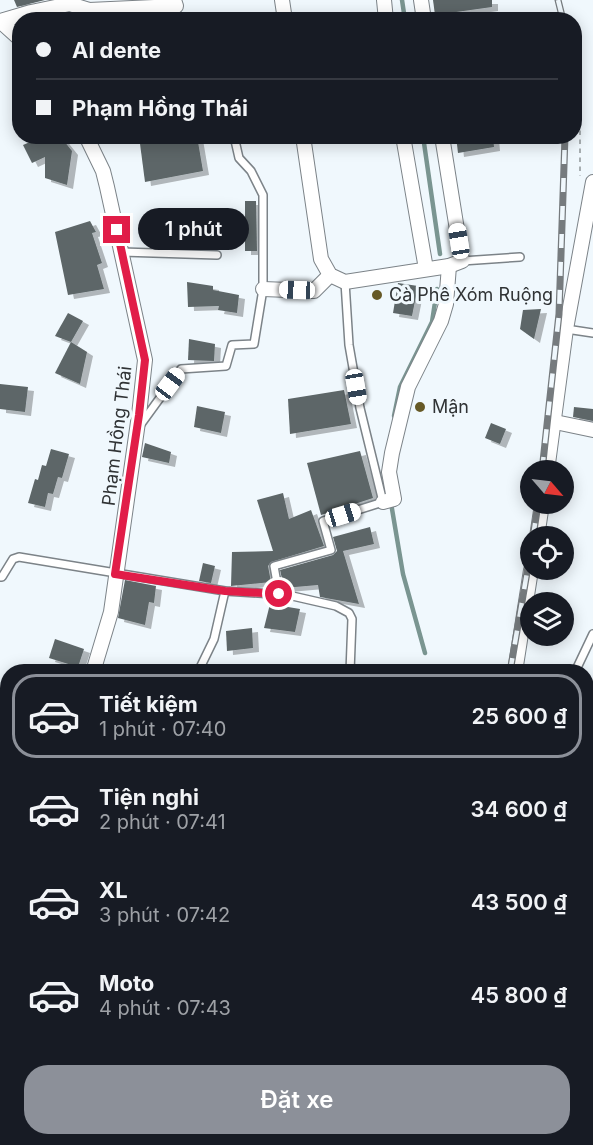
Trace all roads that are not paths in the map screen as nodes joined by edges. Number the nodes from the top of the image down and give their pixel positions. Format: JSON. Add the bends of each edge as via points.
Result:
{"nodes":[{"id":1,"x":174,"y":0,"type":"edge"},
{"id":2,"x":31,"y":12,"type":"edge"},
{"id":3,"x":118,"y":12,"type":"edge"},
{"id":4,"x":154,"y":12,"type":"edge"},
{"id":5,"x":0,"y":21,"type":"edge"},
{"id":6,"x":12,"y":32,"type":"edge"},
{"id":7,"x":90,"y":144,"type":"edge"},
{"id":8,"x":236,"y":144,"type":"edge"},
{"id":9,"x":304,"y":144,"type":"edge"},
{"id":10,"x":404,"y":144,"type":"edge"},
{"id":11,"x":443,"y":144,"type":"edge"},
{"id":12,"x":587,"y":180,"type":"edge"},
{"id":13,"x":587,"y":249,"type":"edge"},
{"id":14,"x":122,"y":252,"type":"junction"},
{"id":15,"x":217,"y":255,"type":"dead end"},
{"id":16,"x":520,"y":257,"type":"dead end"},
{"id":17,"x":456,"y":264,"type":"junction"},
{"id":18,"x":426,"y":269,"type":"junction"},
{"id":19,"x":330,"y":275,"type":"junction"},
{"id":20,"x":345,"y":282,"type":"junction"},
{"id":21,"x":263,"y":290,"type":"junction"},
{"id":22,"x":566,"y":329,"type":"junction"},
{"id":23,"x":593,"y":333,"type":"edge"},
{"id":24,"x":555,"y":422,"type":"junction"},
{"id":25,"x":137,"y":429,"type":"junction"},
{"id":26,"x":593,"y":430,"type":"edge"},
{"id":27,"x":549,"y":460,"type":"edge"},
{"id":28,"x":387,"y":501,"type":"junction"},
{"id":29,"x":115,"y":574,"type":"junction"},
{"id":30,"x":0,"y":577,"type":"edge"},
{"id":31,"x":529,"y":580,"type":"edge"},
{"id":32,"x":225,"y":591,"type":"junction"},
{"id":33,"x":279,"y":594,"type":"junction"},
{"id":34,"x":593,"y":634,"type":"edge"},
{"id":35,"x":95,"y":664,"type":"edge"},
{"id":36,"x":202,"y":664,"type":"edge"},
{"id":37,"x":350,"y":664,"type":"edge"},
{"id":38,"x":516,"y":664,"type":"edge"},
{"id":39,"x":578,"y":664,"type":"edge"}],
"edges":[{"from":1,"to":4,"type":"street","via":[[176,6]]},
{"from":2,"to":3,"type":"street","via":[[70,4]]},
{"from":5,"to":6,"type":"street"},
{"from":7,"to":14,"type":"street","name":"Phạm Hồng Thái","via":[[103,171]]},
{"from":8,"to":21,"type":"lane","via":[[239,158],[263,195]]},
{"from":9,"to":19,"type":"street","via":[[321,259]]},
{"from":10,"to":18,"type":"street"},
{"from":11,"to":17,"type":"street"},
{"from":12,"to":13,"type":"street"},
{"from":13,"to":22,"type":"street"},
{"from":14,"to":15,"type":"lane"},
{"from":14,"to":25,"type":"street","name":"Phạm Hồng Thái","via":[[145,360]]},
{"from":16,"to":17,"type":"lane"},
{"from":17,"to":18,"type":"street"},
{"from":17,"to":28,"type":"street","via":[[441,321],[408,387],[394,444]]},
{"from":18,"to":20,"type":"street"},
{"from":19,"to":20,"type":"street"},
{"from":19,"to":21,"type":"street","via":[[314,291]]},
{"from":20,"to":28,"type":"lane","via":[[349,345],[360,408]]},
{"from":21,"to":25,"type":"lane","via":[[254,344],[232,345],[226,366],[181,369]]},
{"from":22,"to":23,"type":"lane"},
{"from":22,"to":24,"type":"street"},
{"from":24,"to":26,"type":"street"},
{"from":24,"to":27,"type":"street"},
{"from":25,"to":29,"type":"street","name":"Phạm Hồng Thái"},
{"from":28,"to":33,"type":"lane","via":[[323,521],[332,550],[274,566]]},
{"from":29,"to":30,"type":"lane","via":[[19,557]]},
{"from":29,"to":32,"type":"lane"},
{"from":29,"to":35,"type":"street","name":"Phạm Hồng Thái","via":[[111,612]]},
{"from":31,"to":38,"type":"street"},
{"from":32,"to":33,"type":"lane"},
{"from":32,"to":36,"type":"lane","via":[[214,639]]},
{"from":33,"to":37,"type":"lane","via":[[336,606],[349,613]]},
{"from":34,"to":39,"type":"lane"}]}
